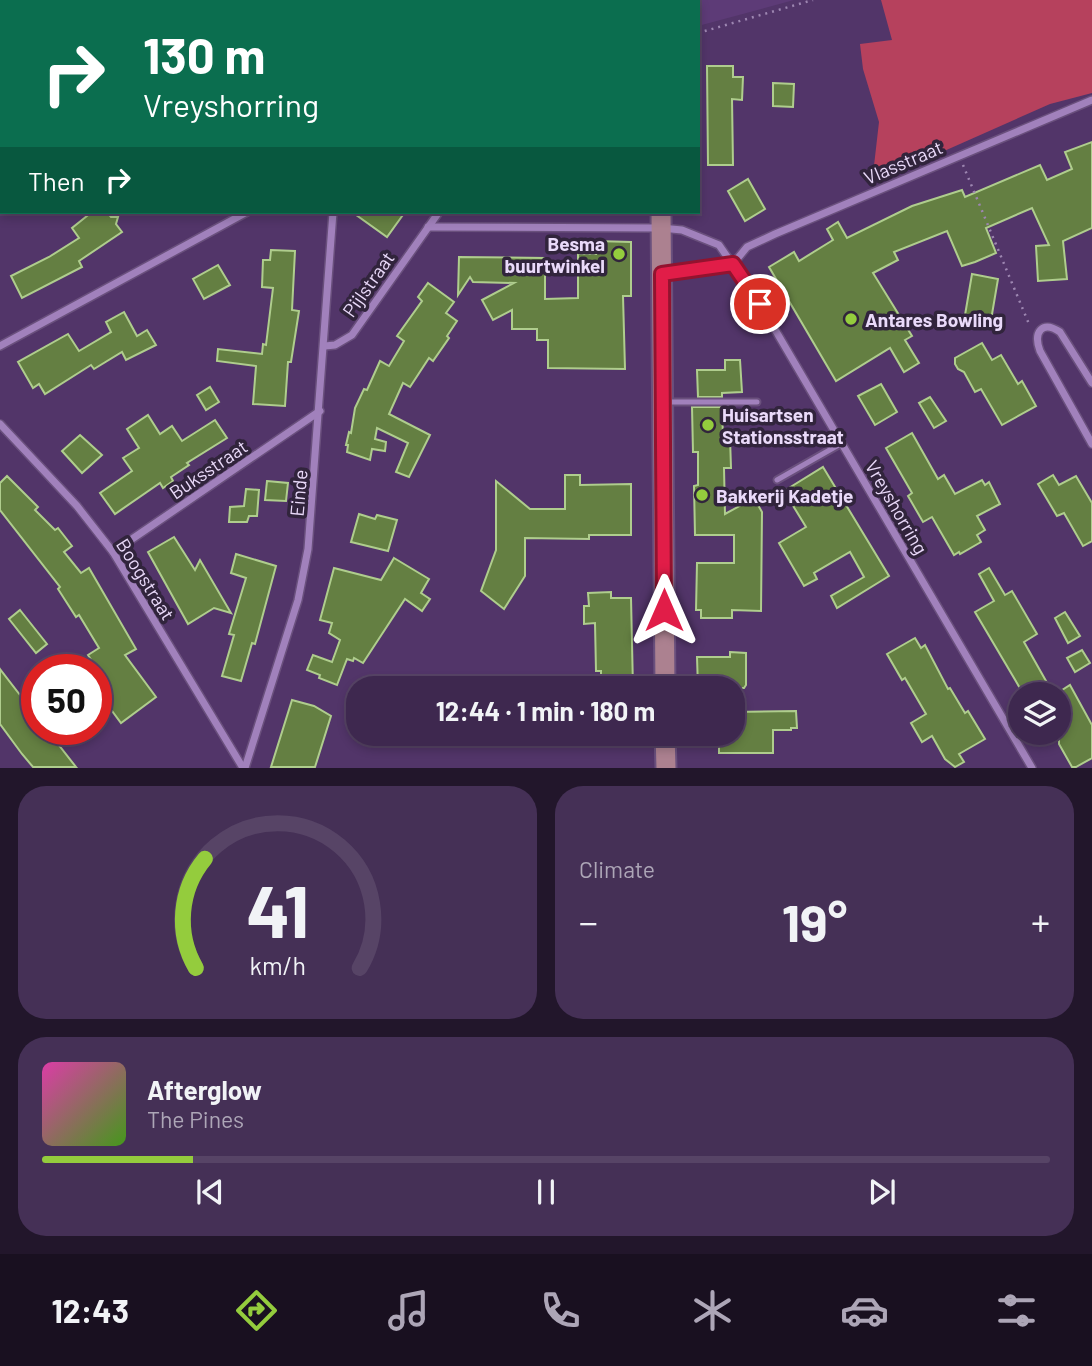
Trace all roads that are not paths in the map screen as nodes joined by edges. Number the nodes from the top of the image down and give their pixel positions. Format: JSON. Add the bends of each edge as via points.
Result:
{"nodes":[{"id":1,"x":1092,"y":100,"type":"edge"},
{"id":2,"x":243,"y":214,"type":"edge"},
{"id":3,"x":333,"y":214,"type":"edge"},
{"id":4,"x":438,"y":214,"type":"edge"},
{"id":5,"x":662,"y":220,"type":"edge"},
{"id":6,"x":428,"y":227,"type":"junction"},
{"id":7,"x":733,"y":264,"type":"junction"},
{"id":8,"x":662,"y":274,"type":"junction"},
{"id":9,"x":0,"y":346,"type":"edge"},
{"id":10,"x":325,"y":346,"type":"junction"},
{"id":11,"x":1092,"y":383,"type":"edge"},
{"id":12,"x":663,"y":402,"type":"junction"},
{"id":13,"x":757,"y":402,"type":"dead end"},
{"id":14,"x":320,"y":411,"type":"junction"},
{"id":15,"x":0,"y":424,"type":"edge"},
{"id":16,"x":842,"y":443,"type":"junction"},
{"id":17,"x":1092,"y":444,"type":"edge"},
{"id":18,"x":778,"y":480,"type":"dead end"},
{"id":19,"x":113,"y":552,"type":"junction"},
{"id":20,"x":665,"y":676,"type":"edge"},
{"id":21,"x":665,"y":746,"type":"edge"},
{"id":22,"x":244,"y":768,"type":"edge"},
{"id":23,"x":666,"y":768,"type":"edge"},
{"id":24,"x":1032,"y":768,"type":"edge"}],
"edges":[{"from":1,"to":7,"type":"street","name":"Vlasstraat","via":[[775,234],[747,247]]},
{"from":2,"to":9,"type":"street"},
{"from":3,"to":10,"type":"street","name":"Einde"},
{"from":4,"to":6,"type":"street","name":"Pijlstraat"},
{"from":5,"to":6,"type":"street"},
{"from":5,"to":7,"type":"street","name":"Vreyshorring","via":[[719,245]]},
{"from":5,"to":8,"type":"main road"},
{"from":6,"to":10,"type":"street","name":"Pijlstraat","via":[[352,335]]},
{"from":7,"to":8,"type":"street"},
{"from":7,"to":16,"type":"street","name":"Vreyshorring"},
{"from":8,"to":12,"type":"main road"},
{"from":10,"to":14,"type":"street","name":"Einde"},
{"from":11,"to":17,"type":"street","via":[[1060,332],[1052,327],[1038,333],[1036,340]]},
{"from":12,"to":13,"type":"lane"},
{"from":12,"to":20,"type":"main road"},
{"from":14,"to":19,"type":"street","name":"Buksstraat"},
{"from":14,"to":22,"type":"street","name":"Einde","via":[[308,548],[298,600]]},
{"from":15,"to":19,"type":"street","name":"Boogstraat"},
{"from":16,"to":18,"type":"lane"},
{"from":16,"to":24,"type":"street","name":"Vreyshorring"},
{"from":19,"to":22,"type":"street","name":"Boogstraat"},
{"from":21,"to":23,"type":"main road"}]}
